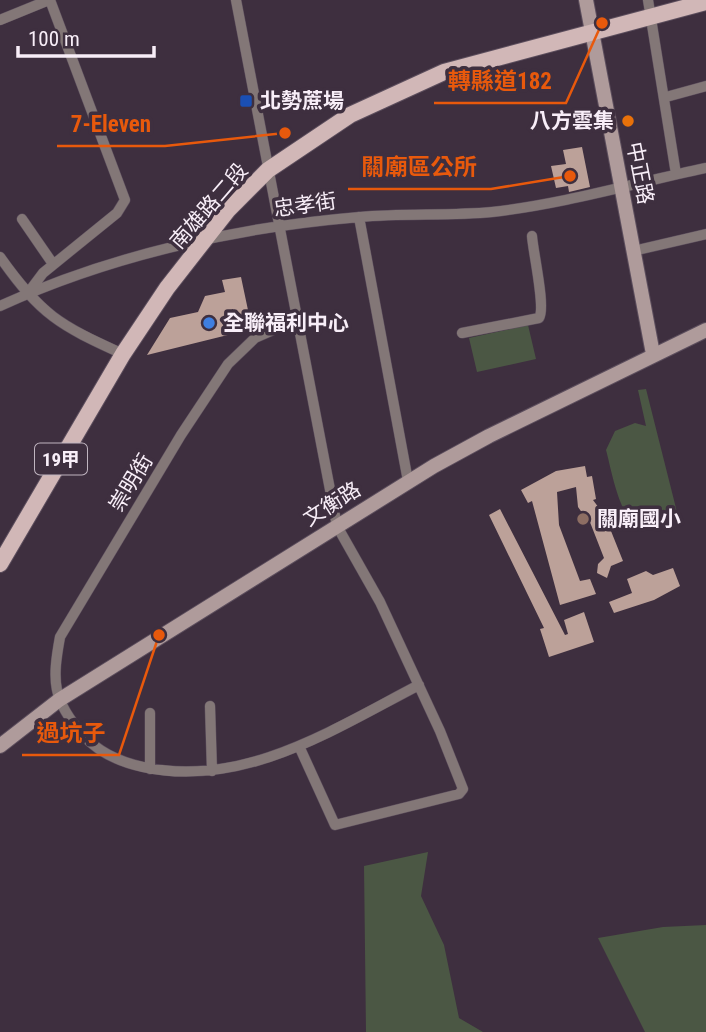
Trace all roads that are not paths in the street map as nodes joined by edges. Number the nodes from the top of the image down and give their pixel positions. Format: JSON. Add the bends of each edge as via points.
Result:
{"nodes":[{"id":1,"x":50,"y":0,"type":"edge"},
{"id":2,"x":236,"y":0,"type":"edge"},
{"id":3,"x":586,"y":0,"type":"edge"},
{"id":4,"x":706,"y":2,"type":"edge"},
{"id":5,"x":649,"y":8,"type":"edge"},
{"id":6,"x":0,"y":20,"type":"edge"},
{"id":7,"x":593,"y":31,"type":"junction"},
{"id":8,"x":706,"y":86,"type":"edge"},
{"id":9,"x":666,"y":97,"type":"junction"},
{"id":10,"x":706,"y":168,"type":"edge"},
{"id":11,"x":268,"y":170,"type":"junction"},
{"id":12,"x":676,"y":174,"type":"junction"},
{"id":13,"x":621,"y":187,"type":"junction"},
{"id":14,"x":359,"y":217,"type":"junction"},
{"id":15,"x":22,"y":219,"type":"dead end"},
{"id":16,"x":279,"y":228,"type":"junction"},
{"id":17,"x":706,"y":234,"type":"edge"},
{"id":18,"x":532,"y":236,"type":"dead end"},
{"id":19,"x":206,"y":239,"type":"junction"},
{"id":20,"x":633,"y":251,"type":"junction"},
{"id":21,"x":0,"y":257,"type":"edge"},
{"id":22,"x":53,"y":264,"type":"junction"},
{"id":23,"x":28,"y":294,"type":"junction"},
{"id":24,"x":0,"y":306,"type":"edge"},
{"id":25,"x":296,"y":320,"type":"junction"},
{"id":26,"x":706,"y":330,"type":"edge"},
{"id":27,"x":462,"y":333,"type":"dead end"},
{"id":28,"x":122,"y":354,"type":"junction"},
{"id":29,"x":653,"y":354,"type":"junction"},
{"id":30,"x":408,"y":481,"type":"junction"},
{"id":31,"x":337,"y":526,"type":"junction"},
{"id":32,"x":0,"y":564,"type":"edge"},
{"id":33,"x":419,"y":685,"type":"junction"},
{"id":34,"x":59,"y":700,"type":"junction"},
{"id":35,"x":210,"y":706,"type":"dead end"},
{"id":36,"x":150,"y":713,"type":"dead end"},
{"id":37,"x":0,"y":746,"type":"edge"},
{"id":38,"x":299,"y":746,"type":"junction"},
{"id":39,"x":150,"y":769,"type":"junction"},
{"id":40,"x":212,"y":771,"type":"junction"}],
"edges":[{"from":1,"to":6,"type":"street"},
{"from":1,"to":22,"type":"street","via":[[125,200],[117,213]]},
{"from":2,"to":11,"type":"street"},
{"from":3,"to":7,"type":"street","name":"中正路"},
{"from":4,"to":5,"type":"main road","name":"南雄路二段","number":"19甲"},
{"from":5,"to":7,"type":"main road","name":"南雄路二段","number":"19甲"},
{"from":5,"to":9,"type":"street"},
{"from":7,"to":11,"type":"main road","name":"南雄路二段","number":"19甲","via":[[444,72],[350,115]]},
{"from":7,"to":13,"type":"street","name":"中正路"},
{"from":8,"to":9,"type":"street"},
{"from":9,"to":12,"type":"street"},
{"from":10,"to":12,"type":"street","name":"忠孝街"},
{"from":11,"to":16,"type":"street"},
{"from":11,"to":19,"type":"main road","name":"南雄路二段","number":"19甲"},
{"from":12,"to":13,"type":"street","name":"忠孝街"},
{"from":13,"to":14,"type":"street","name":"忠孝街","via":[[489,212]]},
{"from":13,"to":20,"type":"street","name":"中正路"},
{"from":14,"to":16,"type":"street","name":"忠孝街"},
{"from":14,"to":30,"type":"street"},
{"from":15,"to":22,"type":"street"},
{"from":16,"to":19,"type":"street","name":"忠孝街"},
{"from":16,"to":25,"type":"street"},
{"from":17,"to":20,"type":"street"},
{"from":18,"to":27,"type":"street","via":[[544,306],[539,318]]},
{"from":19,"to":23,"type":"street","name":"忠孝街"},
{"from":19,"to":28,"type":"main road","name":"南雄路二段","number":"19甲"},
{"from":20,"to":29,"type":"street","name":"中正路"},
{"from":21,"to":23,"type":"street"},
{"from":22,"to":23,"type":"street"},
{"from":23,"to":24,"type":"street","name":"忠孝街"},
{"from":23,"to":28,"type":"street","via":[[56,321]]},
{"from":25,"to":31,"type":"street"},
{"from":25,"to":34,"type":"street","name":"崇明街","via":[[255,338],[228,364],[181,435],[60,637],[53,673]]},
{"from":26,"to":29,"type":"street","name":"文衡路"},
{"from":28,"to":32,"type":"main road","name":"南雄路二段","number":"19甲"},
{"from":29,"to":30,"type":"street","name":"文衡路"},
{"from":30,"to":31,"type":"street","name":"文衡路"},
{"from":31,"to":33,"type":"street"},
{"from":31,"to":34,"type":"street","name":"文衡路"},
{"from":33,"to":38,"type":"street"},
{"from":33,"to":38,"type":"street","via":[[463,782],[459,794],[335,825]]},
{"from":34,"to":37,"type":"street","name":"文衡路"},
{"from":34,"to":39,"type":"street","via":[[76,727],[100,751]]},
{"from":35,"to":40,"type":"street"},
{"from":36,"to":39,"type":"street"},
{"from":38,"to":40,"type":"street"},
{"from":39,"to":40,"type":"street"}]}
